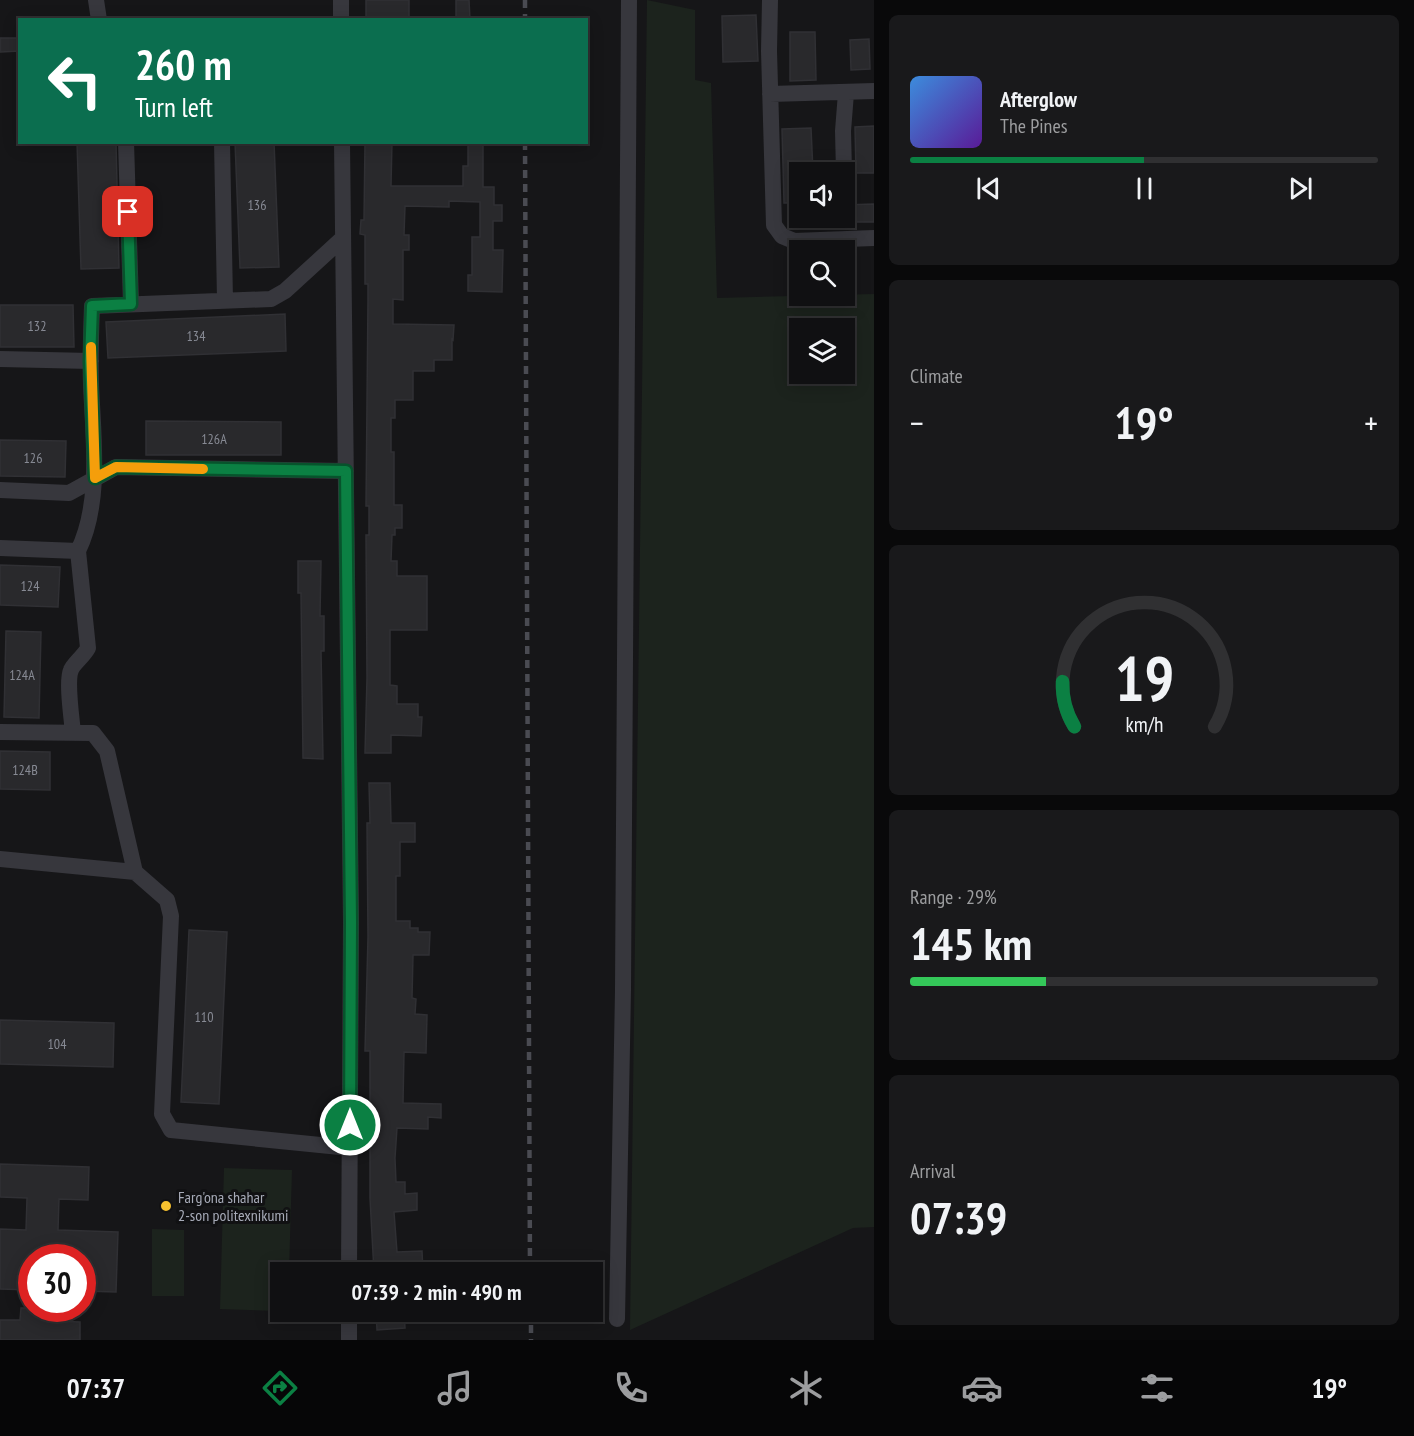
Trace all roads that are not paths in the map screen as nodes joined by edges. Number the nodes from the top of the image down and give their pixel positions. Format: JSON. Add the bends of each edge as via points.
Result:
{"nodes":[{"id":1,"x":96,"y":0,"type":"edge"},
{"id":2,"x":341,"y":0,"type":"edge"},
{"id":3,"x":630,"y":0,"type":"edge"},
{"id":4,"x":770,"y":0,"type":"edge"},
{"id":5,"x":99,"y":18,"type":"edge"},
{"id":6,"x":341,"y":18,"type":"edge"},
{"id":7,"x":874,"y":91,"type":"edge"},
{"id":8,"x":770,"y":93,"type":"junction"},
{"id":9,"x":846,"y":93,"type":"junction"},
{"id":10,"x":126,"y":144,"type":"edge"},
{"id":11,"x":222,"y":144,"type":"edge"},
{"id":12,"x":342,"y":144,"type":"edge"},
{"id":13,"x":844,"y":162,"type":"edge"},
{"id":14,"x":343,"y":238,"type":"junction"},
{"id":15,"x":874,"y":238,"type":"edge"},
{"id":16,"x":225,"y":300,"type":"junction"},
{"id":17,"x":131,"y":304,"type":"junction"},
{"id":18,"x":0,"y":359,"type":"edge"},
{"id":19,"x":90,"y":361,"type":"junction"},
{"id":20,"x":346,"y":471,"type":"junction"},
{"id":21,"x":95,"y":478,"type":"junction"},
{"id":22,"x":0,"y":490,"type":"edge"},
{"id":23,"x":0,"y":548,"type":"edge"},
{"id":24,"x":78,"y":551,"type":"junction"},
{"id":25,"x":0,"y":732,"type":"edge"},
{"id":26,"x":73,"y":733,"type":"junction"},
{"id":27,"x":0,"y":859,"type":"edge"},
{"id":28,"x":135,"y":872,"type":"junction"},
{"id":29,"x":350,"y":1148,"type":"junction"},
{"id":30,"x":349,"y":1262,"type":"edge"},
{"id":31,"x":617,"y":1319,"type":"dead end"},
{"id":32,"x":349,"y":1322,"type":"edge"},
{"id":33,"x":349,"y":1340,"type":"edge"}],
"edges":[{"from":1,"to":5,"type":"street"},
{"from":2,"to":6,"type":"street"},
{"from":3,"to":31,"type":"street"},
{"from":4,"to":8,"type":"street"},
{"from":7,"to":9,"type":"street"},
{"from":8,"to":9,"type":"street"},
{"from":8,"to":15,"type":"street","via":[[774,225],[782,236],[794,241]]},
{"from":9,"to":13,"type":"street"},
{"from":10,"to":17,"type":"street"},
{"from":11,"to":16,"type":"street"},
{"from":12,"to":14,"type":"street"},
{"from":14,"to":16,"type":"street","via":[[272,299]]},
{"from":14,"to":20,"type":"street"},
{"from":16,"to":17,"type":"street"},
{"from":17,"to":19,"type":"street","via":[[92,306]]},
{"from":18,"to":19,"type":"street"},
{"from":19,"to":21,"type":"street"},
{"from":20,"to":21,"type":"street","via":[[116,467]]},
{"from":20,"to":29,"type":"street"},
{"from":21,"to":22,"type":"street","via":[[69,493]]},
{"from":21,"to":24,"type":"street","via":[[85,537]]},
{"from":23,"to":24,"type":"street"},
{"from":24,"to":26,"type":"street","via":[[88,648],[71,669],[69,678]]},
{"from":25,"to":26,"type":"street"},
{"from":26,"to":28,"type":"street","via":[[93,733],[107,751]]},
{"from":27,"to":28,"type":"street"},
{"from":28,"to":29,"type":"street","via":[[166,900],[171,916],[162,1114],[171,1130]]},
{"from":29,"to":30,"type":"street"},
{"from":32,"to":33,"type":"street"}]}
